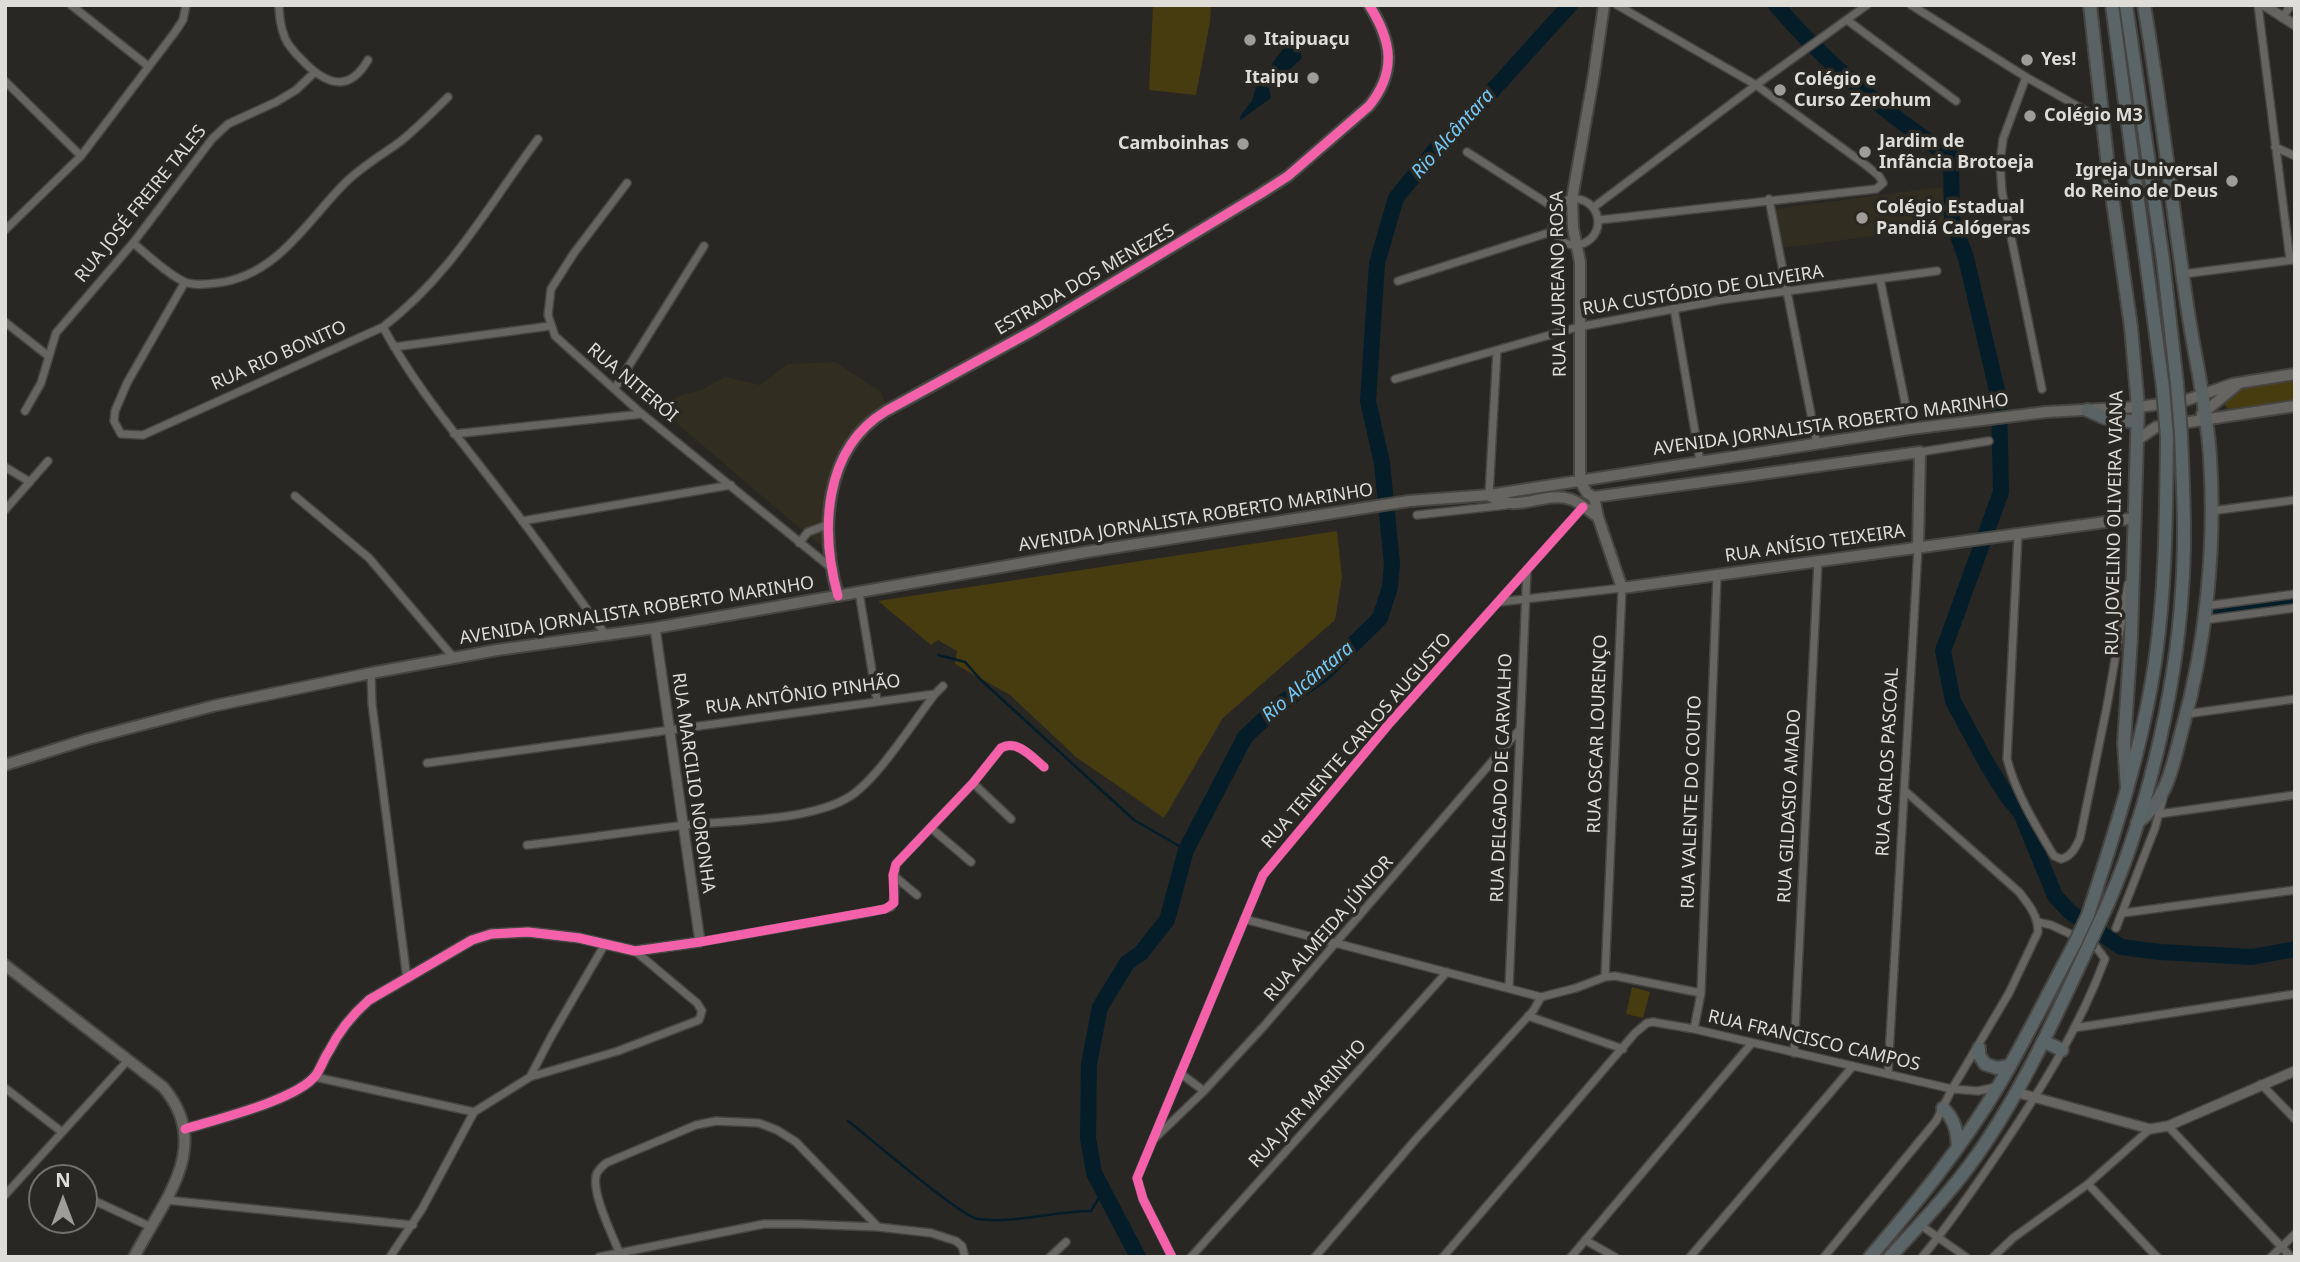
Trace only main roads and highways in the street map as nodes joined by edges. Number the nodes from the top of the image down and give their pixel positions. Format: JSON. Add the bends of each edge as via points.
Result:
{"nodes":[{"id":1,"x":1370,"y":5,"type":"edge"},
{"id":2,"x":1604,"y":5,"type":"edge"},
{"id":3,"x":2112,"y":5,"type":"edge"},
{"id":4,"x":2126,"y":5,"type":"edge"},
{"id":5,"x":2144,"y":5,"type":"edge"},
{"id":6,"x":2089,"y":6,"type":"edge"},
{"id":7,"x":2295,"y":374,"type":"edge"},
{"id":8,"x":2239,"y":383,"type":"junction"},
{"id":9,"x":2202,"y":394,"type":"junction"},
{"id":10,"x":2138,"y":407,"type":"junction"},
{"id":11,"x":2295,"y":407,"type":"edge"},
{"id":12,"x":2087,"y":410,"type":"junction"},
{"id":13,"x":2206,"y":417,"type":"junction"},
{"id":14,"x":2137,"y":422,"type":"junction"},
{"id":15,"x":2137,"y":440,"type":"junction"},
{"id":16,"x":1700,"y":461,"type":"junction"},
{"id":17,"x":1580,"y":481,"type":"junction"},
{"id":18,"x":1704,"y":482,"type":"junction"},
{"id":19,"x":1489,"y":495,"type":"junction"},
{"id":20,"x":1594,"y":497,"type":"junction"},
{"id":21,"x":1598,"y":517,"type":"junction"},
{"id":22,"x":2135,"y":518,"type":"junction"},
{"id":23,"x":1918,"y":548,"type":"junction"},
{"id":24,"x":1622,"y":588,"type":"joint"},
{"id":25,"x":838,"y":596,"type":"junction"},
{"id":26,"x":5,"y":765,"type":"edge"},
{"id":27,"x":2127,"y":793,"type":"junction"},
{"id":28,"x":2137,"y":823,"type":"junction"},
{"id":29,"x":2094,"y":918,"type":"junction"},
{"id":30,"x":5,"y":965,"type":"edge"},
{"id":31,"x":2043,"y":1041,"type":"junction"},
{"id":32,"x":1979,"y":1048,"type":"road end"},
{"id":33,"x":2062,"y":1050,"type":"road end"},
{"id":34,"x":2010,"y":1066,"type":"junction"},
{"id":35,"x":1943,"y":1108,"type":"road end"},
{"id":36,"x":1958,"y":1147,"type":"junction"},
{"id":37,"x":134,"y":1257,"type":"edge"},
{"id":38,"x":1870,"y":1257,"type":"edge"},
{"id":39,"x":1891,"y":1257,"type":"edge"}],
"edges":[{"from":1,"to":25,"type":"main road","name":"ESTRADA DOS MENEZES","via":[[1387,41],[1389,60],[1379,94],[1288,176],[1034,330],[871,420],[838,469],[827,525]]},
{"from":2,"to":17,"type":"main road","name":"RUA LAUREANO ROSA","via":[[1572,199],[1580,262]]},
{"from":3,"to":27,"type":"highway","bridge":true,"via":[[2167,437],[2162,602],[2155,663]]},
{"from":4,"to":28,"type":"highway","bridge":true,"via":[[2177,384],[2184,540],[2182,591],[2165,713]]},
{"from":5,"to":9,"type":"main road"},
{"from":6,"to":10,"type":"main road","name":"RUA JOVELINO OLIVEIRA VIANA"},
{"from":7,"to":8,"type":"main road","name":"AVENIDA JORNALISTA ROBERTO MARINHO"},
{"from":8,"to":9,"type":"main road","name":"AVENIDA JORNALISTA ROBERTO MARINHO"},
{"from":8,"to":13,"type":"main road"},
{"from":9,"to":10,"type":"main road","name":"AVENIDA JORNALISTA ROBERTO MARINHO"},
{"from":9,"to":13,"type":"main road"},
{"from":10,"to":12,"type":"main road","name":"AVENIDA JORNALISTA ROBERTO MARINHO"},
{"from":10,"to":14,"type":"main road","name":"RUA JOVELINO OLIVEIRA VIANA"},
{"from":11,"to":13,"type":"main road"},
{"from":12,"to":14,"type":"main road","via":[[2105,418]]},
{"from":12,"to":16,"type":"main road","name":"AVENIDA JORNALISTA ROBERTO MARINHO","via":[[1982,420]]},
{"from":13,"to":14,"type":"main road"},
{"from":13,"to":15,"type":"main road","via":[[2156,427]]},
{"from":13,"to":28,"type":"main road","via":[[2211,511],[2199,659],[2164,794]]},
{"from":14,"to":15,"type":"main road","name":"RUA JOVELINO OLIVEIRA VIANA"},
{"from":15,"to":22,"type":"main road","name":"RUA JOVELINO OLIVEIRA VIANA"},
{"from":16,"to":17,"type":"main road","name":"AVENIDA JORNALISTA ROBERTO MARINHO"},
{"from":16,"to":18,"type":"main road"},
{"from":17,"to":19,"type":"main road","name":"AVENIDA JORNALISTA ROBERTO MARINHO"},
{"from":17,"to":20,"type":"main road"},
{"from":18,"to":20,"type":"main road"},
{"from":18,"to":23,"type":"main road","name":"RUA CARLOS PASCOAL","via":[[1920,452]]},
{"from":19,"to":21,"type":"main road","name":"AVENIDA JORNALISTA ROBERTO MARINHO","via":[[1517,504],[1569,499]]},
{"from":19,"to":25,"type":"main road","name":"AVENIDA JORNALISTA ROBERTO MARINHO","via":[[1409,501]]},
{"from":20,"to":21,"type":"main road","name":"RUA OSCAR LOURENÇO"},
{"from":21,"to":24,"type":"main road","name":"RUA OSCAR LOURENÇO"},
{"from":22,"to":23,"type":"main road","name":"RUA ANÍSIO TEIXEIRA"},
{"from":22,"to":27,"type":"main road","name":"RUA JOVELINO OLIVEIRA VIANA","via":[[2124,730]]},
{"from":23,"to":24,"type":"main road","name":"RUA ANÍSIO TEIXEIRA"},
{"from":25,"to":26,"type":"main road","name":"AVENIDA JORNALISTA ROBERTO MARINHO","via":[[371,673],[187,712]]},
{"from":27,"to":29,"type":"highway"},
{"from":28,"to":29,"type":"highway"},
{"from":29,"to":31,"type":"highway","bridge":true,"via":[[2088,947]]},
{"from":29,"to":34,"type":"highway","bridge":true,"via":[[2075,943]]},
{"from":30,"to":37,"type":"main road","via":[[129,1059],[177,1106],[185,1129],[183,1158]]},
{"from":31,"to":33,"type":"highway"},
{"from":31,"to":39,"type":"highway","via":[[1975,1157]]},
{"from":32,"to":34,"type":"highway","via":[[1985,1064]]},
{"from":34,"to":36,"type":"highway"},
{"from":35,"to":36,"type":"highway","via":[[1952,1117]]},
{"from":36,"to":38,"type":"highway"}]}
